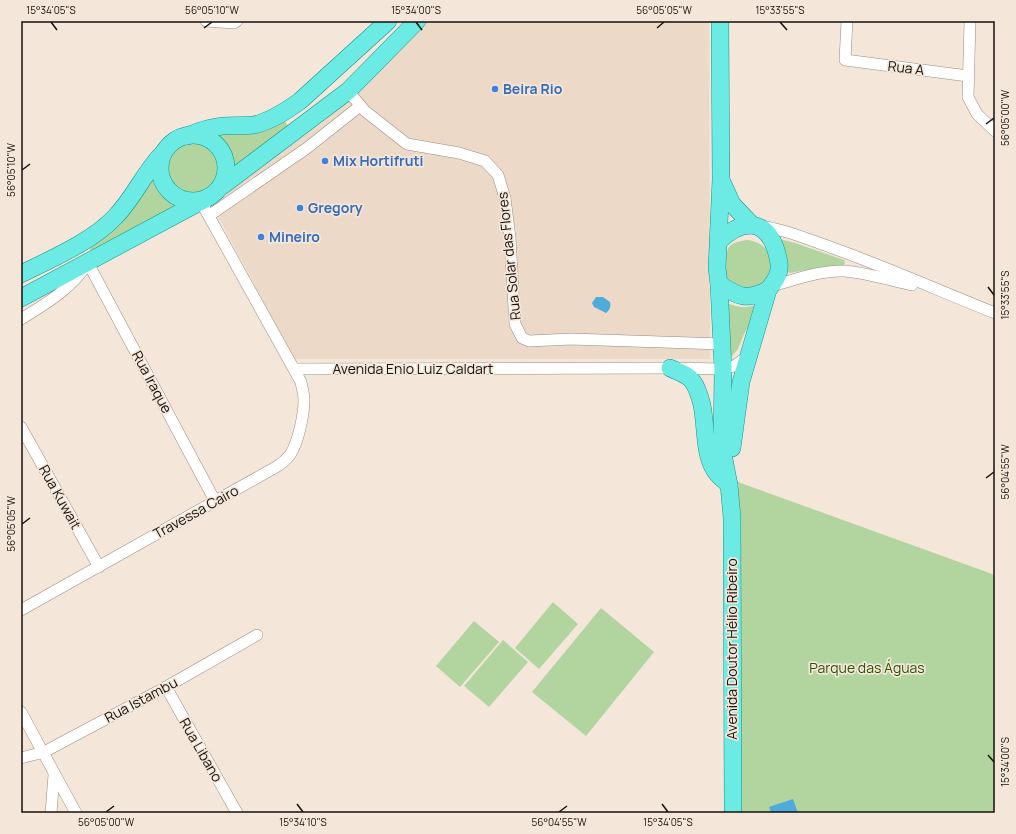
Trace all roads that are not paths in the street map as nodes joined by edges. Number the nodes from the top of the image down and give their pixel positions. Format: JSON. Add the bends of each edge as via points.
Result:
{"nodes":[{"id":1,"x":206,"y":21,"type":"edge"},
{"id":2,"x":388,"y":21,"type":"edge"},
{"id":3,"x":417,"y":21,"type":"edge"},
{"id":4,"x":720,"y":21,"type":"edge"},
{"id":5,"x":847,"y":21,"type":"edge"},
{"id":6,"x":970,"y":21,"type":"edge"},
{"id":7,"x":235,"y":22,"type":"edge"},
{"id":8,"x":968,"y":76,"type":"junction"},
{"id":9,"x":348,"y":91,"type":"junction"},
{"id":10,"x":360,"y":106,"type":"junction"},
{"id":11,"x":995,"y":131,"type":"edge"},
{"id":12,"x":187,"y":136,"type":"junction"},
{"id":13,"x":167,"y":148,"type":"junction"},
{"id":14,"x":721,"y":179,"type":"junction"},
{"id":15,"x":222,"y":186,"type":"junction"},
{"id":16,"x":207,"y":205,"type":"junction"},
{"id":17,"x":755,"y":225,"type":"junction"},
{"id":18,"x":719,"y":241,"type":"junction"},
{"id":19,"x":88,"y":262,"type":"junction"},
{"id":20,"x":21,"y":274,"type":"edge"},
{"id":21,"x":719,"y":284,"type":"junction"},
{"id":22,"x":770,"y":288,"type":"junction"},
{"id":23,"x":938,"y":290,"type":"junction"},
{"id":24,"x":21,"y":298,"type":"edge"},
{"id":25,"x":995,"y":312,"type":"edge"},
{"id":26,"x":21,"y":319,"type":"edge"},
{"id":27,"x":722,"y":344,"type":"junction"},
{"id":28,"x":747,"y":357,"type":"junction"},
{"id":29,"x":670,"y":368,"type":"junction"},
{"id":30,"x":294,"y":369,"type":"junction"},
{"id":31,"x":723,"y":369,"type":"junction"},
{"id":32,"x":21,"y":427,"type":"edge"},
{"id":33,"x":729,"y":485,"type":"junction"},
{"id":34,"x":215,"y":501,"type":"junction"},
{"id":35,"x":99,"y":567,"type":"junction"},
{"id":36,"x":21,"y":610,"type":"edge"},
{"id":37,"x":257,"y":635,"type":"dead end"},
{"id":38,"x":166,"y":687,"type":"junction"},
{"id":39,"x":21,"y":712,"type":"edge"},
{"id":40,"x":44,"y":752,"type":"junction"},
{"id":41,"x":21,"y":758,"type":"edge"},
{"id":42,"x":54,"y":775,"type":"junction"},
{"id":43,"x":51,"y":813,"type":"edge"},
{"id":44,"x":76,"y":813,"type":"edge"},
{"id":45,"x":238,"y":813,"type":"edge"},
{"id":46,"x":733,"y":813,"type":"edge"}],
"edges":[{"from":1,"to":7,"type":"street"},
{"from":2,"to":12,"type":"main road","via":[[300,101],[284,112],[268,121],[223,126]]},
{"from":3,"to":9,"type":"main road"},
{"from":4,"to":14,"type":"main road","name":"Avenida Doutor Hélio Ribeiro"},
{"from":5,"to":8,"type":"street","name":"Rua A","via":[[845,60]]},
{"from":6,"to":8,"type":"street"},
{"from":8,"to":11,"type":"street","via":[[968,97],[977,114]]},
{"from":9,"to":10,"type":"street","name":"Rua Solar das Flores"},
{"from":9,"to":15,"type":"main road"},
{"from":10,"to":16,"type":"street","via":[[307,148]]},
{"from":10,"to":27,"type":"street","name":"Rua Solar das Flores","via":[[407,144],[460,153],[485,161],[498,176],[506,204],[510,238],[515,324],[522,338],[529,341],[571,339]]},
{"from":12,"to":13,"type":"main road"},
{"from":12,"to":15,"type":"main road","via":[[206,138],[220,150],[227,168]]},
{"from":13,"to":16,"type":"main road","via":[[160,170],[162,181],[168,190],[177,198],[199,200]]},
{"from":13,"to":20,"type":"main road","via":[[148,170],[122,209],[105,227]]},
{"from":14,"to":17,"type":"main road","name":"Avenida Doutor Hélio Ribeiro","via":[[732,204]]},
{"from":14,"to":18,"type":"main road","name":"Avenida Doutor Hélio Ribeiro"},
{"from":15,"to":16,"type":"main road"},
{"from":16,"to":19,"type":"main road"},
{"from":16,"to":30,"type":"street"},
{"from":17,"to":18,"type":"main road","via":[[734,229]]},
{"from":17,"to":22,"type":"main road","name":"Avenida Doutor Hélio Ribeiro","via":[[767,232],[773,242],[779,264],[778,273]]},
{"from":17,"to":23,"type":"street","via":[[788,232],[848,253]]},
{"from":18,"to":21,"type":"main road","name":"Avenida Doutor Hélio Ribeiro"},
{"from":19,"to":24,"type":"main road"},
{"from":19,"to":26,"type":"street","via":[[66,288],[44,306]]},
{"from":19,"to":34,"type":"street","name":"Rua Iraque"},
{"from":21,"to":22,"type":"main road","via":[[734,294],[745,297],[756,296]]},
{"from":21,"to":27,"type":"main road","name":"Avenida Doutor Hélio Ribeiro"},
{"from":22,"to":23,"type":"street","via":[[816,275],[844,271]]},
{"from":22,"to":28,"type":"main road","name":"Avenida Doutor Hélio Ribeiro"},
{"from":23,"to":25,"type":"street"},
{"from":27,"to":31,"type":"main road","name":"Avenida Doutor Hélio Ribeiro"},
{"from":28,"to":31,"type":"street","via":[[734,366]]},
{"from":28,"to":33,"type":"main road","name":"Avenida Doutor Hélio Ribeiro","via":[[736,407]]},
{"from":29,"to":30,"type":"street","name":"Avenida Enio Luiz Caldart"},
{"from":29,"to":31,"type":"street","name":"Avenida Enio Luiz Caldart"},
{"from":29,"to":33,"type":"main road","via":[[686,375],[694,382],[700,394],[713,468]]},
{"from":30,"to":34,"type":"street","name":"Travessa Cairo","via":[[304,399],[298,433],[291,453],[276,467]]},
{"from":31,"to":33,"type":"main road","name":"Avenida Doutor Hélio Ribeiro","via":[[722,449]]},
{"from":32,"to":35,"type":"street","name":"Rua Kuwait"},
{"from":33,"to":46,"type":"main road","name":"Avenida Doutor Hélio Ribeiro","via":[[732,518]]},
{"from":34,"to":35,"type":"street","name":"Travessa Cairo"},
{"from":35,"to":36,"type":"street","name":"Travessa Cairo"},
{"from":37,"to":38,"type":"street","name":"Rua Istambu"},
{"from":38,"to":40,"type":"street","name":"Rua Istambu"},
{"from":38,"to":45,"type":"street","name":"Rua Libano"},
{"from":39,"to":40,"type":"street"},
{"from":40,"to":41,"type":"street","name":"Rua Istambu"},
{"from":40,"to":42,"type":"street"},
{"from":42,"to":43,"type":"street"},
{"from":42,"to":44,"type":"street"}]}
